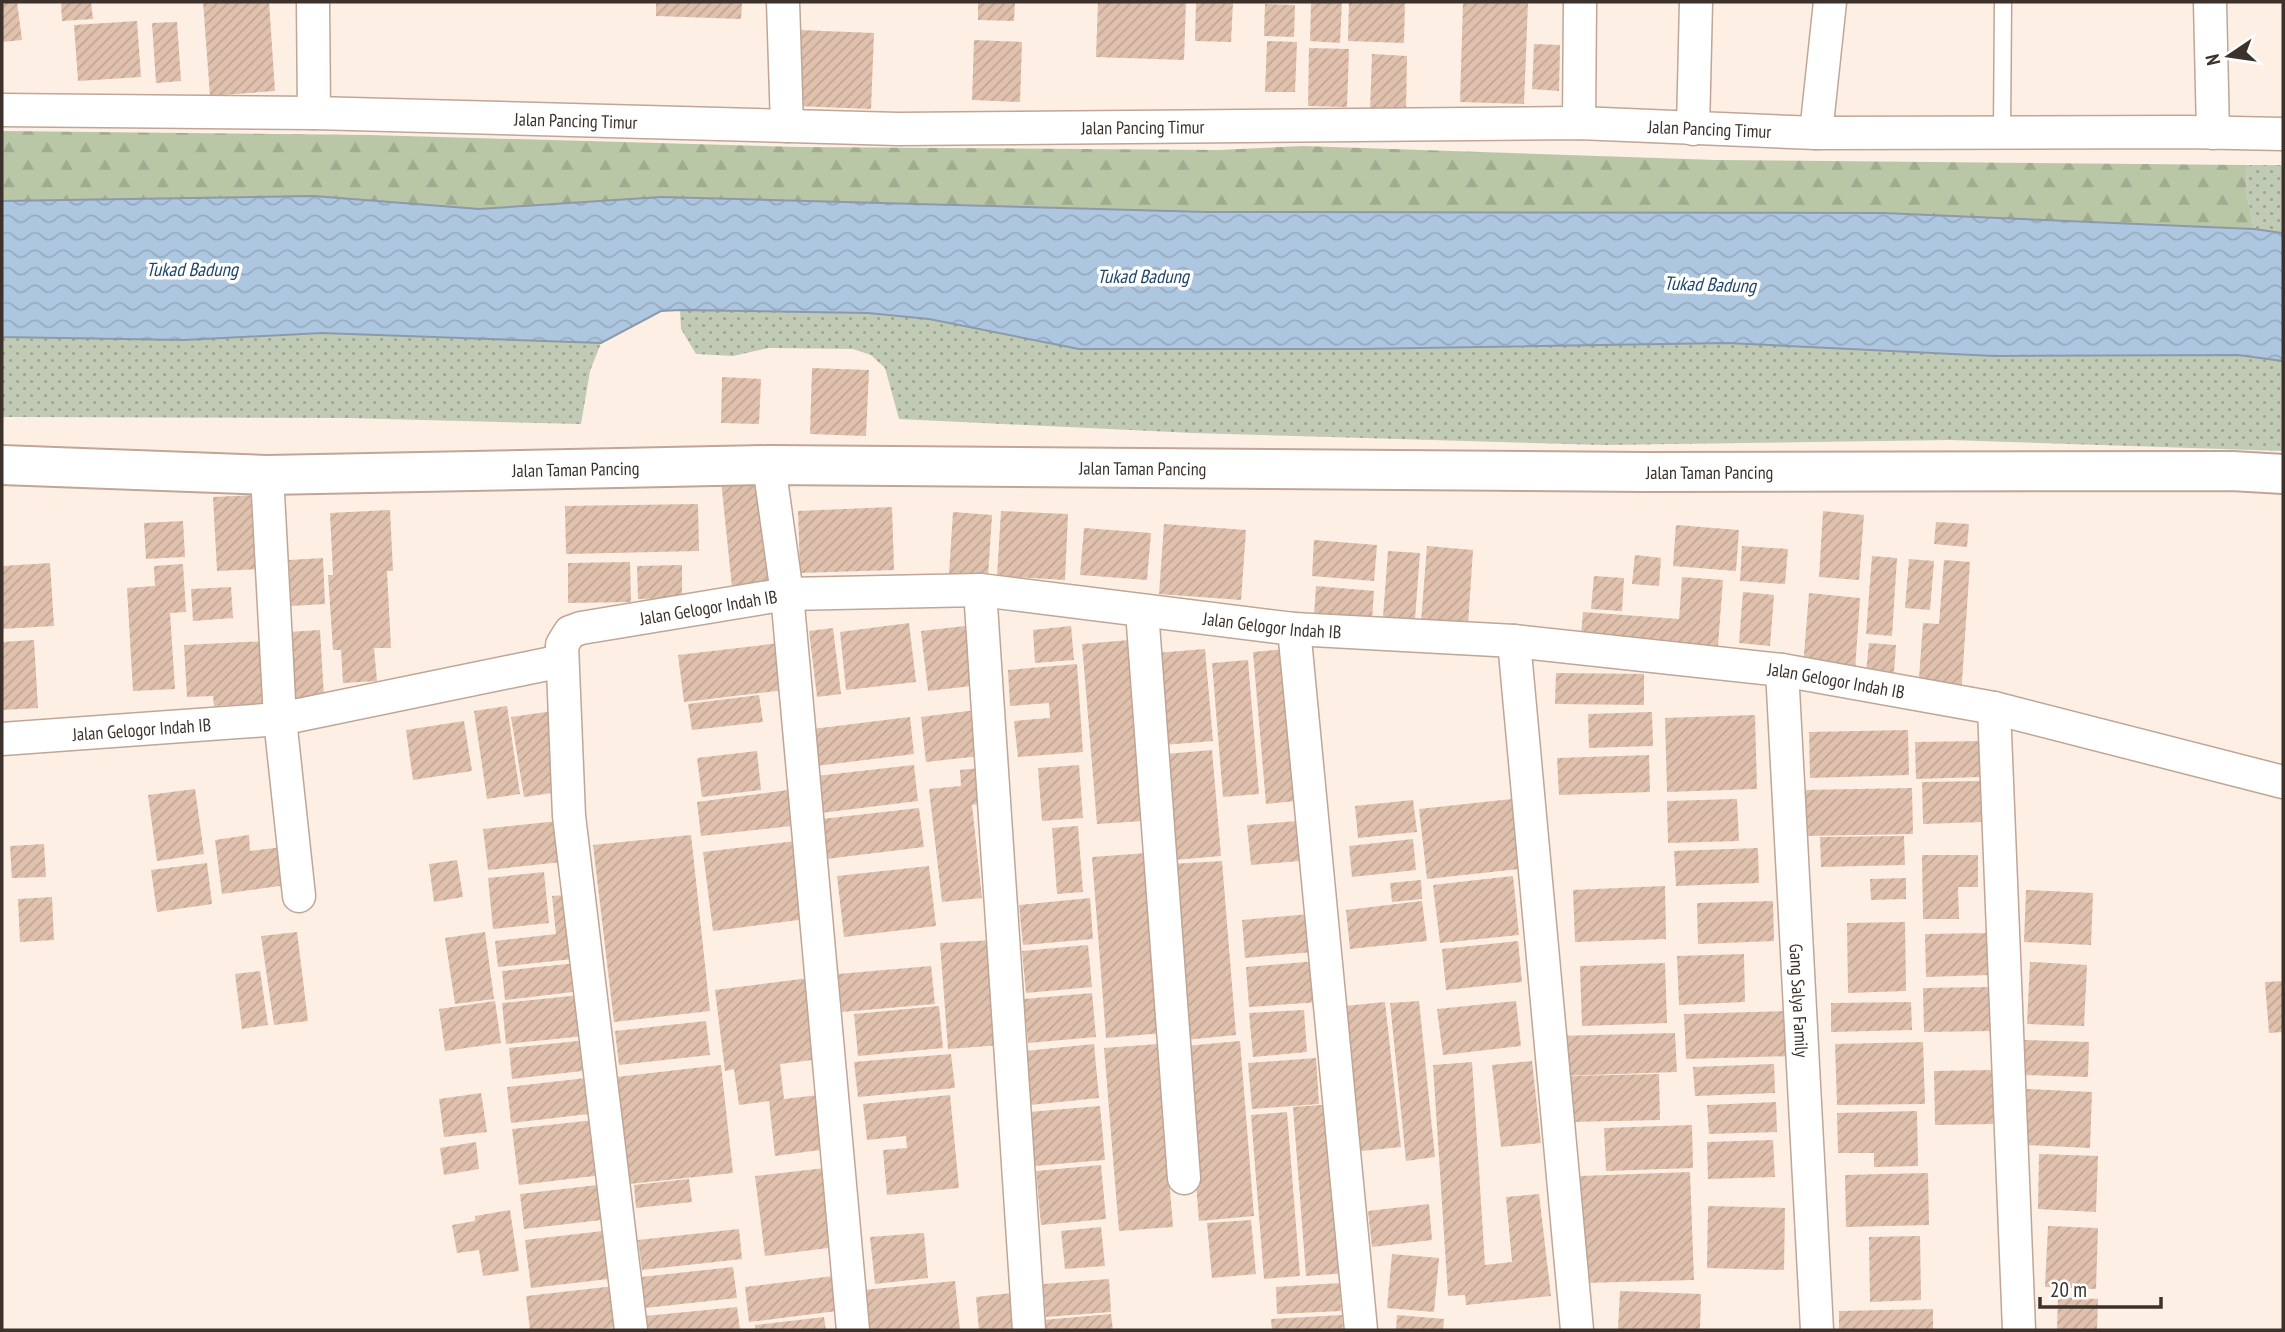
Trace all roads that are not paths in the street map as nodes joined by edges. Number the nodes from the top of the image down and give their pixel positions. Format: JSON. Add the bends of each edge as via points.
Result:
{"nodes":[{"id":1,"x":313,"y":2,"type":"edge"},
{"id":2,"x":783,"y":2,"type":"edge"},
{"id":3,"x":1580,"y":2,"type":"edge"},
{"id":4,"x":1696,"y":2,"type":"edge"},
{"id":5,"x":1830,"y":2,"type":"edge"},
{"id":6,"x":2003,"y":2,"type":"edge"},
{"id":7,"x":2210,"y":2,"type":"edge"},
{"id":8,"x":2,"y":110,"type":"edge"},
{"id":9,"x":314,"y":113,"type":"junction"},
{"id":10,"x":1579,"y":123,"type":"junction"},
{"id":11,"x":787,"y":126,"type":"junction"},
{"id":12,"x":1693,"y":129,"type":"junction"},
{"id":13,"x":2002,"y":132,"type":"junction"},
{"id":14,"x":2213,"y":132,"type":"junction"},
{"id":15,"x":1816,"y":133,"type":"junction"},
{"id":16,"x":2283,"y":134,"type":"edge"},
{"id":17,"x":769,"y":464,"type":"junction"},
{"id":18,"x":2,"y":465,"type":"edge"},
{"id":19,"x":2283,"y":474,"type":"edge"},
{"id":20,"x":267,"y":475,"type":"junction"},
{"id":21,"x":980,"y":590,"type":"junction"},
{"id":22,"x":787,"y":594,"type":"junction"},
{"id":23,"x":1142,"y":611,"type":"junction"},
{"id":24,"x":1294,"y":629,"type":"junction"},
{"id":25,"x":1514,"y":641,"type":"junction"},
{"id":26,"x":562,"y":661,"type":"junction"},
{"id":27,"x":1782,"y":670,"type":"junction"},
{"id":28,"x":1994,"y":708,"type":"junction"},
{"id":29,"x":280,"y":719,"type":"junction"},
{"id":30,"x":2,"y":739,"type":"edge"},
{"id":31,"x":2283,"y":782,"type":"edge"},
{"id":32,"x":299,"y":896,"type":"dead end"},
{"id":33,"x":1184,"y":1178,"type":"dead end"},
{"id":34,"x":631,"y":1330,"type":"edge"},
{"id":35,"x":853,"y":1330,"type":"edge"},
{"id":36,"x":1028,"y":1330,"type":"edge"},
{"id":37,"x":1361,"y":1330,"type":"edge"},
{"id":38,"x":1577,"y":1330,"type":"edge"},
{"id":39,"x":1817,"y":1330,"type":"edge"},
{"id":40,"x":2019,"y":1330,"type":"edge"}],
"edges":[{"from":1,"to":9,"type":"street"},
{"from":2,"to":11,"type":"street"},
{"from":3,"to":10,"type":"street"},
{"from":4,"to":12,"type":"street"},
{"from":5,"to":15,"type":"street"},
{"from":6,"to":13,"type":"lane"},
{"from":7,"to":14,"type":"street"},
{"from":8,"to":9,"type":"street","name":"Jalan Pancing Timur"},
{"from":9,"to":11,"type":"street","name":"Jalan Pancing Timur"},
{"from":10,"to":11,"type":"street","name":"Jalan Pancing Timur"},
{"from":10,"to":12,"type":"street","name":"Jalan Pancing Timur"},
{"from":12,"to":15,"type":"street","name":"Jalan Pancing Timur"},
{"from":13,"to":14,"type":"street","name":"Jalan Pancing Timur"},
{"from":13,"to":15,"type":"street","name":"Jalan Pancing Timur"},
{"from":14,"to":16,"type":"street","name":"Jalan Pancing Timur"},
{"from":17,"to":19,"type":"street","name":"Jalan Taman Pancing"},
{"from":17,"to":20,"type":"street","name":"Jalan Taman Pancing"},
{"from":17,"to":22,"type":"street"},
{"from":18,"to":20,"type":"street","name":"Jalan Taman Pancing"},
{"from":20,"to":29,"type":"street"},
{"from":21,"to":22,"type":"street","name":"Jalan Gelogor Indah IB"},
{"from":21,"to":23,"type":"street","name":"Jalan Gelogor Indah IB"},
{"from":21,"to":36,"type":"street"},
{"from":22,"to":26,"type":"street","name":"Jalan Gelogor Indah IB","via":[[581,628],[570,632],[562,645]]},
{"from":22,"to":35,"type":"street"},
{"from":23,"to":24,"type":"street","name":"Jalan Gelogor Indah IB"},
{"from":23,"to":33,"type":"street"},
{"from":24,"to":25,"type":"street","name":"Jalan Gelogor Indah IB"},
{"from":24,"to":37,"type":"street"},
{"from":25,"to":27,"type":"street","name":"Jalan Gelogor Indah IB"},
{"from":25,"to":38,"type":"street"},
{"from":26,"to":29,"type":"street","name":"Jalan Gelogor Indah IB"},
{"from":26,"to":34,"type":"street","via":[[569,816]]},
{"from":27,"to":28,"type":"street","name":"Jalan Gelogor Indah IB"},
{"from":27,"to":39,"type":"street","name":"Gang Salya Family"},
{"from":28,"to":31,"type":"street","name":"Jalan Gelogor Indah IB"},
{"from":28,"to":40,"type":"street"},
{"from":29,"to":30,"type":"street","name":"Jalan Gelogor Indah IB"},
{"from":29,"to":32,"type":"street"}]}
